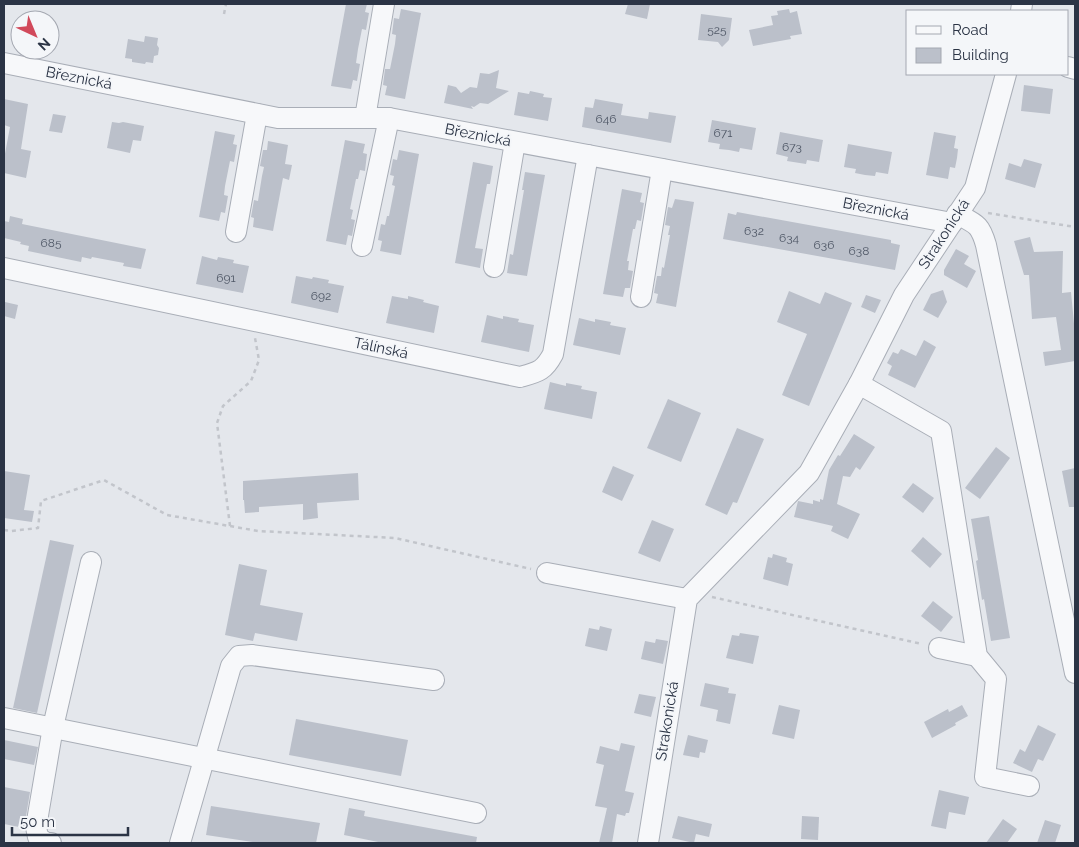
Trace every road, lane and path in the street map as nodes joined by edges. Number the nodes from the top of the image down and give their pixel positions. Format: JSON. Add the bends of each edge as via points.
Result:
{"nodes":[{"id":1,"x":226,"y":4,"type":"edge"},
{"id":2,"x":384,"y":4,"type":"edge"},
{"id":3,"x":224,"y":14,"type":"dead end"},
{"id":4,"x":4,"y":63,"type":"edge"},
{"id":5,"x":1006,"y":75,"type":"edge"},
{"id":6,"x":257,"y":114,"type":"junction"},
{"id":7,"x":365,"y":118,"type":"junction"},
{"id":8,"x":389,"y":118,"type":"junction"},
{"id":9,"x":515,"y":142,"type":"junction"},
{"id":10,"x":588,"y":155,"type":"junction"},
{"id":11,"x":662,"y":169,"type":"junction"},
{"id":12,"x":957,"y":215,"type":"junction"},
{"id":13,"x":1075,"y":227,"type":"edge"},
{"id":14,"x":236,"y":232,"type":"dead end"},
{"id":15,"x":362,"y":246,"type":"dead end"},
{"id":16,"x":494,"y":267,"type":"dead end"},
{"id":17,"x":4,"y":268,"type":"edge"},
{"id":18,"x":641,"y":297,"type":"dead end"},
{"id":19,"x":246,"y":319,"type":"junction"},
{"id":20,"x":859,"y":384,"type":"junction"},
{"id":21,"x":230,"y":526,"type":"junction"},
{"id":22,"x":4,"y":530,"type":"edge"},
{"id":23,"x":91,"y":562,"type":"dead end"},
{"id":24,"x":548,"y":572,"type":"joint"},
{"id":25,"x":687,"y":598,"type":"junction"},
{"id":26,"x":940,"y":648,"type":"joint"},
{"id":27,"x":977,"y":656,"type":"junction"},
{"id":28,"x":1075,"y":673,"type":"edge"},
{"id":29,"x":434,"y":680,"type":"dead end"},
{"id":30,"x":4,"y":718,"type":"edge"},
{"id":31,"x":53,"y":728,"type":"junction"},
{"id":32,"x":204,"y":758,"type":"junction"},
{"id":33,"x":1029,"y":786,"type":"dead end"},
{"id":34,"x":476,"y":812,"type":"dead end"},
{"id":35,"x":51,"y":843,"type":"edge"},
{"id":36,"x":180,"y":843,"type":"edge"},
{"id":37,"x":648,"y":843,"type":"edge"}],
"edges":[{"from":1,"to":3,"type":"path"},
{"from":2,"to":7,"type":"street"},
{"from":4,"to":6,"type":"street","name":"Březnická"},
{"from":5,"to":12,"type":"street","name":"Strakonická","via":[[974,188]]},
{"from":6,"to":7,"type":"street","name":"Březnická","via":[[278,118]]},
{"from":6,"to":14,"type":"street"},
{"from":7,"to":8,"type":"street","name":"Březnická"},
{"from":8,"to":9,"type":"street","name":"Březnická"},
{"from":8,"to":15,"type":"street"},
{"from":9,"to":10,"type":"street","name":"Březnická"},
{"from":9,"to":16,"type":"street"},
{"from":10,"to":11,"type":"street","name":"Březnická"},
{"from":10,"to":19,"type":"street","name":"Tálínská","via":[[553,354],[547,365],[536,372],[520,377]]},
{"from":11,"to":12,"type":"street","name":"Březnická"},
{"from":11,"to":18,"type":"street"},
{"from":12,"to":13,"type":"path"},
{"from":12,"to":20,"type":"street","name":"Strakonická","via":[[904,295]]},
{"from":12,"to":28,"type":"street","via":[[982,231],[986,246]]},
{"from":17,"to":19,"type":"street","name":"Tálínská"},
{"from":19,"to":21,"type":"path","via":[[256,340],[259,360],[251,381],[222,406],[217,423]]},
{"from":20,"to":25,"type":"street","name":"Strakonická","via":[[809,473]]},
{"from":20,"to":27,"type":"street","via":[[941,431]]},
{"from":21,"to":22,"type":"path","via":[[168,515],[104,480],[41,501],[38,528]]},
{"from":21,"to":24,"type":"path","via":[[395,538]]},
{"from":23,"to":31,"type":"street"},
{"from":24,"to":25,"type":"street"},
{"from":25,"to":26,"type":"path","via":[[702,595]]},
{"from":25,"to":37,"type":"street","name":"Strakonická"},
{"from":26,"to":27,"type":"street"},
{"from":27,"to":33,"type":"street","via":[[996,679],[985,777]]},
{"from":29,"to":32,"type":"street","via":[[252,655],[239,656],[231,666]]},
{"from":30,"to":31,"type":"street"},
{"from":31,"to":32,"type":"street"},
{"from":31,"to":35,"type":"street","via":[[36,827],[38,837]]},
{"from":32,"to":34,"type":"street"},
{"from":32,"to":36,"type":"street"}]}
